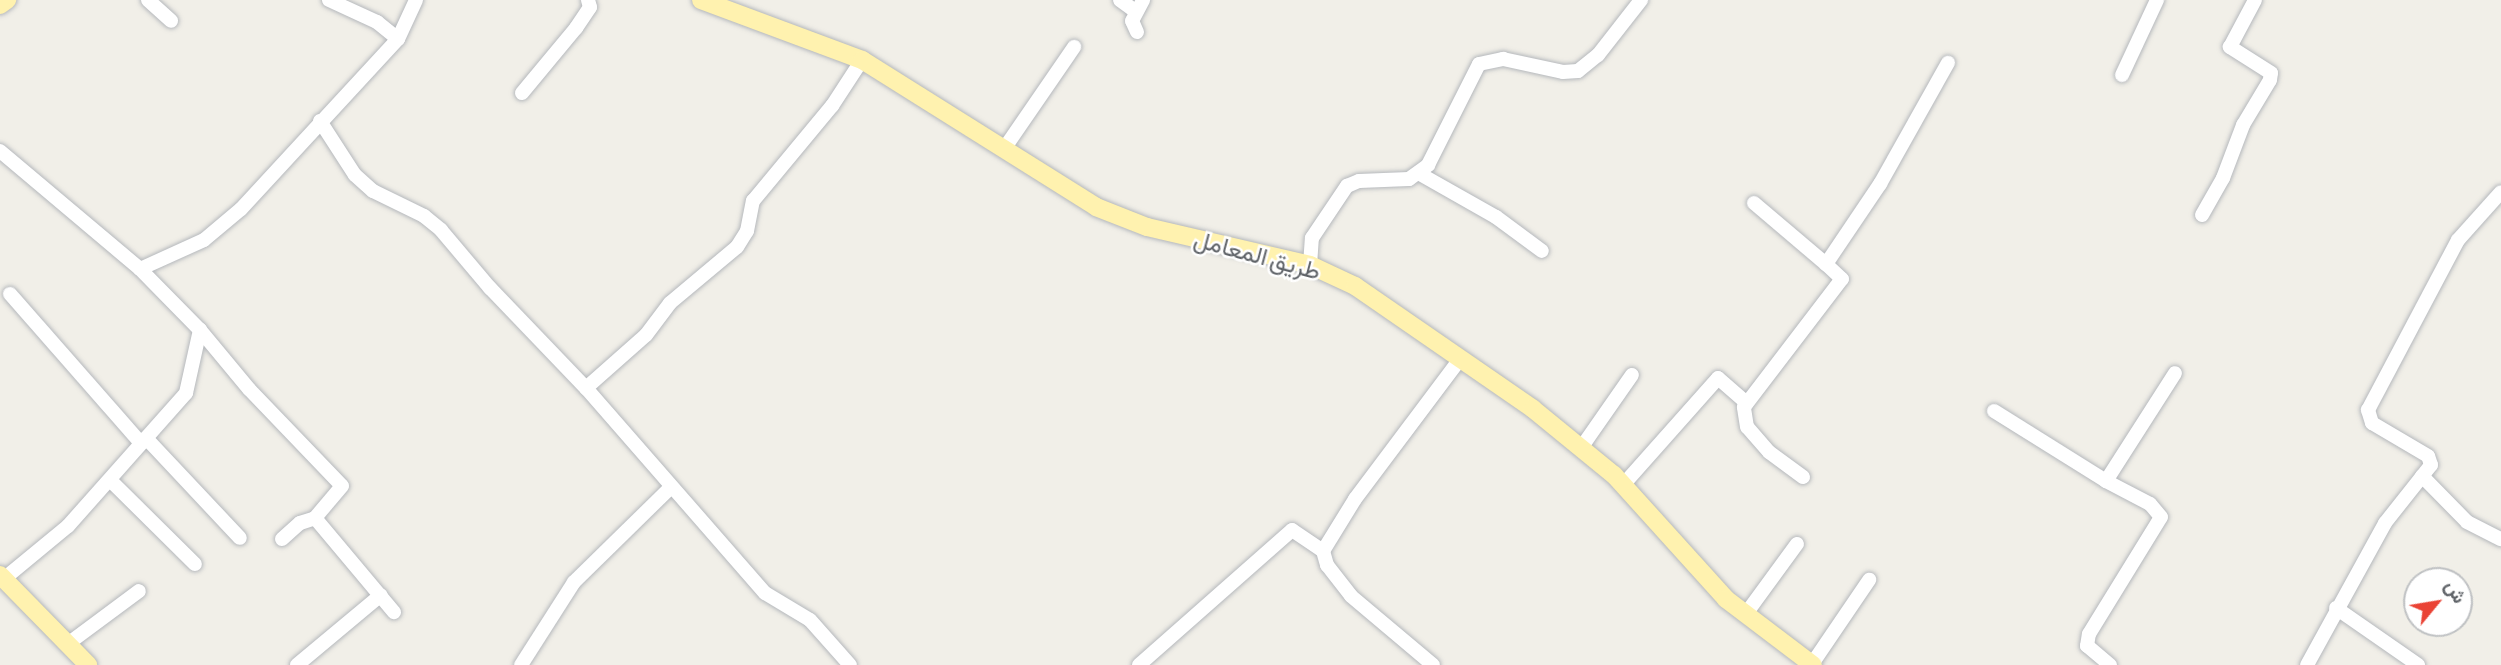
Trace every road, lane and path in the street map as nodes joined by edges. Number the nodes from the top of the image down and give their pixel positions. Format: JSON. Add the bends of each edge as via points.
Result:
{"nodes":[{"id":1,"x":7,"y":0,"type":"edge"},
{"id":2,"x":148,"y":0,"type":"edge"},
{"id":3,"x":329,"y":0,"type":"edge"},
{"id":4,"x":416,"y":0,"type":"edge"},
{"id":5,"x":589,"y":0,"type":"edge"},
{"id":6,"x":701,"y":0,"type":"edge"},
{"id":7,"x":1120,"y":0,"type":"edge"},
{"id":8,"x":1641,"y":0,"type":"edge"},
{"id":9,"x":2157,"y":0,"type":"edge"},
{"id":10,"x":2255,"y":0,"type":"edge"},
{"id":11,"x":0,"y":5,"type":"edge"},
{"id":12,"x":1138,"y":5,"type":"edge"},
{"id":13,"x":171,"y":21,"type":"dead end"},
{"id":14,"x":1137,"y":32,"type":"dead end"},
{"id":15,"x":398,"y":39,"type":"junction"},
{"id":16,"x":1074,"y":47,"type":"dead end"},
{"id":17,"x":862,"y":60,"type":"junction"},
{"id":18,"x":1948,"y":63,"type":"dead end"},
{"id":19,"x":2122,"y":75,"type":"dead end"},
{"id":20,"x":522,"y":93,"type":"dead end"},
{"id":21,"x":320,"y":121,"type":"junction"},
{"id":22,"x":1004,"y":149,"type":"junction"},
{"id":23,"x":0,"y":151,"type":"edge"},
{"id":24,"x":1420,"y":174,"type":"junction"},
{"id":25,"x":2501,"y":192,"type":"edge"},
{"id":26,"x":1754,"y":203,"type":"dead end"},
{"id":27,"x":2202,"y":215,"type":"dead end"},
{"id":28,"x":1542,"y":251,"type":"dead end"},
{"id":29,"x":1826,"y":264,"type":"junction"},
{"id":30,"x":1310,"y":265,"type":"junction"},
{"id":31,"x":140,"y":269,"type":"junction"},
{"id":32,"x":10,"y":294,"type":"dead end"},
{"id":33,"x":200,"y":330,"type":"junction"},
{"id":34,"x":1460,"y":359,"type":"junction"},
{"id":35,"x":2175,"y":373,"type":"dead end"},
{"id":36,"x":1632,"y":374,"type":"dead end"},
{"id":37,"x":586,"y":388,"type":"junction"},
{"id":38,"x":1747,"y":403,"type":"junction"},
{"id":39,"x":1994,"y":411,"type":"dead end"},
{"id":40,"x":143,"y":440,"type":"junction"},
{"id":41,"x":1581,"y":448,"type":"junction"},
{"id":42,"x":2421,"y":476,"type":"junction"},
{"id":43,"x":1803,"y":477,"type":"dead end"},
{"id":44,"x":111,"y":481,"type":"junction"},
{"id":45,"x":2106,"y":481,"type":"junction"},
{"id":46,"x":1623,"y":485,"type":"junction"},
{"id":47,"x":671,"y":487,"type":"junction"},
{"id":48,"x":315,"y":518,"type":"junction"},
{"id":49,"x":240,"y":538,"type":"dead end"},
{"id":50,"x":282,"y":539,"type":"dead end"},
{"id":51,"x":2501,"y":539,"type":"edge"},
{"id":52,"x":1797,"y":544,"type":"dead end"},
{"id":53,"x":1323,"y":551,"type":"junction"},
{"id":54,"x":195,"y":564,"type":"dead end"},
{"id":55,"x":4,"y":569,"type":"edge"},
{"id":56,"x":1869,"y":580,"type":"dead end"},
{"id":57,"x":139,"y":591,"type":"dead end"},
{"id":58,"x":381,"y":595,"type":"junction"},
{"id":59,"x":2336,"y":608,"type":"junction"},
{"id":60,"x":394,"y":612,"type":"dead end"},
{"id":61,"x":1745,"y":615,"type":"junction"},
{"id":62,"x":69,"y":643,"type":"junction"},
{"id":63,"x":88,"y":665,"type":"edge"},
{"id":64,"x":297,"y":665,"type":"edge"},
{"id":65,"x":521,"y":665,"type":"edge"},
{"id":66,"x":850,"y":665,"type":"edge"},
{"id":67,"x":1139,"y":665,"type":"edge"},
{"id":68,"x":1433,"y":665,"type":"edge"},
{"id":69,"x":1812,"y":665,"type":"edge"},
{"id":70,"x":2110,"y":665,"type":"edge"},
{"id":71,"x":2307,"y":665,"type":"edge"},
{"id":72,"x":2417,"y":665,"type":"edge"}],
"edges":[{"from":1,"to":11,"type":"main road"},
{"from":2,"to":13,"type":"street"},
{"from":3,"to":15,"type":"street","via":[[377,22]]},
{"from":4,"to":15,"type":"street"},
{"from":5,"to":20,"type":"street","via":[[590,7],[576,28]]},
{"from":6,"to":17,"type":"main road","name":"طريق المعامل","via":[[819,40]]},
{"from":7,"to":12,"type":"street"},
{"from":8,"to":24,"type":"street","via":[[1598,55],[1578,71],[1503,59],[1479,64]]},
{"from":9,"to":19,"type":"street"},
{"from":10,"to":27,"type":"street","via":[[2230,47],[2271,73],[2270,80],[2243,125],[2223,178]]},
{"from":12,"to":14,"type":"street","via":[[1132,21]]},
{"from":15,"to":21,"type":"street"},
{"from":16,"to":22,"type":"street"},
{"from":17,"to":22,"type":"main road","name":"طريق المعامل"},
{"from":17,"to":37,"type":"street","via":[[832,106],[754,201],[747,231],[737,247],[670,303],[646,335]]},
{"from":18,"to":29,"type":"street","via":[[1880,184]]},
{"from":21,"to":31,"type":"street","via":[[225,223],[204,240]]},
{"from":21,"to":37,"type":"street","via":[[355,175],[373,191],[424,216],[441,230]]},
{"from":22,"to":30,"type":"main road","name":"طريق المعامل","via":[[1096,207],[1122,217],[1205,242]]},
{"from":23,"to":31,"type":"street"},
{"from":24,"to":28,"type":"street","via":[[1496,217]]},
{"from":24,"to":30,"type":"street","via":[[1409,180],[1359,181],[1347,186],[1312,238]]},
{"from":25,"to":42,"type":"street","via":[[2458,240],[2368,410],[2372,423],[2430,458],[2430,468]]},
{"from":26,"to":29,"type":"street"},
{"from":29,"to":38,"type":"street","via":[[1842,279]]},
{"from":30,"to":34,"type":"main road","name":"طريق المعامل","via":[[1355,286]]},
{"from":31,"to":33,"type":"street"},
{"from":32,"to":40,"type":"street"},
{"from":33,"to":40,"type":"street","via":[[186,393]]},
{"from":33,"to":48,"type":"street","via":[[342,486]]},
{"from":34,"to":41,"type":"main road","name":"طريق المعامل"},
{"from":34,"to":53,"type":"street","via":[[1355,499]]},
{"from":35,"to":45,"type":"street"},
{"from":36,"to":41,"type":"street"},
{"from":37,"to":47,"type":"street"},
{"from":38,"to":43,"type":"street","via":[[1747,426],[1769,453]]},
{"from":38,"to":46,"type":"street","via":[[1718,378]]},
{"from":39,"to":45,"type":"street"},
{"from":40,"to":44,"type":"street"},
{"from":40,"to":49,"type":"street"},
{"from":41,"to":46,"type":"main road","name":"طريق المعامل"},
{"from":42,"to":51,"type":"street","via":[[2467,522]]},
{"from":42,"to":59,"type":"street","via":[[2385,523]]},
{"from":44,"to":54,"type":"street"},
{"from":44,"to":55,"type":"street","via":[[68,526]]},
{"from":45,"to":70,"type":"street","via":[[2150,504],[2161,517],[2089,634],[2087,646]]},
{"from":46,"to":61,"type":"main road","name":"طريق المعامل"},
{"from":47,"to":65,"type":"street","via":[[574,582]]},
{"from":47,"to":66,"type":"street","via":[[765,593],[810,620]]},
{"from":48,"to":50,"type":"street","via":[[300,523]]},
{"from":48,"to":58,"type":"street"},
{"from":52,"to":61,"type":"street"},
{"from":53,"to":67,"type":"street","via":[[1292,530]]},
{"from":53,"to":68,"type":"street","via":[[1327,565],[1351,596]]},
{"from":55,"to":62,"type":"main road"},
{"from":56,"to":69,"type":"street"},
{"from":57,"to":62,"type":"street"},
{"from":58,"to":60,"type":"street"},
{"from":58,"to":64,"type":"street"},
{"from":59,"to":71,"type":"street"},
{"from":59,"to":72,"type":"street"},
{"from":61,"to":69,"type":"main road","name":"طريق المعامل"},
{"from":62,"to":63,"type":"main road"}]}
